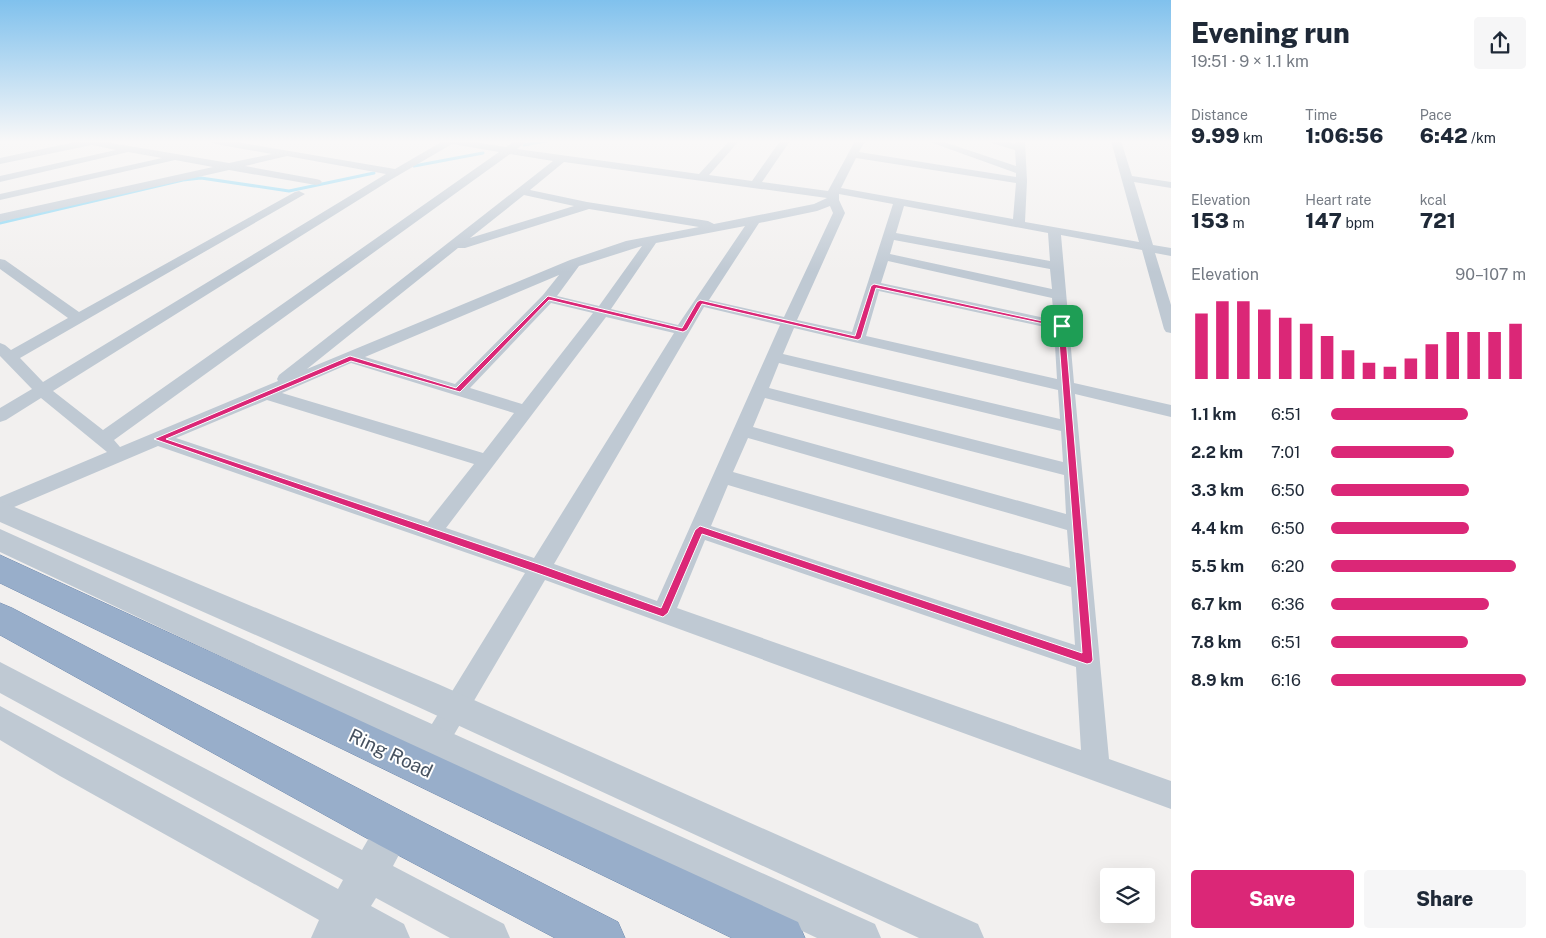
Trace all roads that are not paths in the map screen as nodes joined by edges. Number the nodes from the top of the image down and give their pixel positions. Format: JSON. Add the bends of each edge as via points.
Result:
{"nodes":[{"id":1,"x":59,"y":185,"type":"edge"},
{"id":2,"x":145,"y":185,"type":"edge"},
{"id":3,"x":375,"y":185,"type":"edge"},
{"id":4,"x":458,"y":185,"type":"edge"},
{"id":5,"x":530,"y":185,"type":"edge"},
{"id":6,"x":746,"y":185,"type":"edge"},
{"id":7,"x":838,"y":185,"type":"edge"},
{"id":8,"x":1021,"y":185,"type":"edge"},
{"id":9,"x":1128,"y":185,"type":"edge"},
{"id":10,"x":754,"y":186,"type":"joint"},
{"id":11,"x":522,"y":191,"type":"junction"},
{"id":12,"x":299,"y":194,"type":"dead end"},
{"id":13,"x":833,"y":195,"type":"junction"},
{"id":14,"x":0,"y":198,"type":"edge"},
{"id":15,"x":899,"y":202,"type":"junction"},
{"id":16,"x":588,"y":205,"type":"junction"},
{"id":17,"x":0,"y":218,"type":"edge"},
{"id":18,"x":755,"y":220,"type":"junction"},
{"id":19,"x":1019,"y":223,"type":"junction"},
{"id":20,"x":717,"y":226,"type":"junction"},
{"id":21,"x":1054,"y":231,"type":"junction"},
{"id":22,"x":889,"y":235,"type":"junction"},
{"id":23,"x":652,"y":240,"type":"junction"},
{"id":24,"x":450,"y":248,"type":"junction"},
{"id":25,"x":1147,"y":248,"type":"junction"},
{"id":26,"x":1171,"y":252,"type":"edge"},
{"id":27,"x":883,"y":256,"type":"junction"},
{"id":28,"x":0,"y":263,"type":"edge"},
{"id":29,"x":574,"y":263,"type":"junction"},
{"id":30,"x":1056,"y":266,"type":"junction"},
{"id":31,"x":874,"y":286,"type":"junction"},
{"id":32,"x":1059,"y":295,"type":"junction"},
{"id":33,"x":548,"y":298,"type":"junction"},
{"id":34,"x":700,"y":302,"type":"junction"},
{"id":35,"x":603,"y":311,"type":"junction"},
{"id":36,"x":78,"y":318,"type":"junction"},
{"id":37,"x":789,"y":322,"type":"junction"},
{"id":38,"x":1062,"y":326,"type":"junction"},
{"id":39,"x":1171,"y":329,"type":"edge"},
{"id":40,"x":683,"y":330,"type":"junction"},
{"id":41,"x":858,"y":338,"type":"junction"},
{"id":42,"x":5,"y":352,"type":"edge"},
{"id":43,"x":774,"y":357,"type":"junction"},
{"id":44,"x":350,"y":358,"type":"junction"},
{"id":45,"x":1067,"y":387,"type":"junction"},
{"id":46,"x":43,"y":391,"type":"junction"},
{"id":47,"x":458,"y":391,"type":"junction"},
{"id":48,"x":760,"y":391,"type":"junction"},
{"id":49,"x":267,"y":394,"type":"junction"},
{"id":50,"x":526,"y":411,"type":"junction"},
{"id":51,"x":1171,"y":411,"type":"edge"},
{"id":52,"x":0,"y":416,"type":"edge"},
{"id":53,"x":1070,"y":428,"type":"junction"},
{"id":54,"x":743,"y":430,"type":"junction"},
{"id":55,"x":103,"y":439,"type":"junction"},
{"id":56,"x":158,"y":439,"type":"junction"},
{"id":57,"x":120,"y":456,"type":"junction"},
{"id":58,"x":487,"y":461,"type":"junction"},
{"id":59,"x":1073,"y":471,"type":"junction"},
{"id":60,"x":723,"y":476,"type":"junction"},
{"id":61,"x":0,"y":506,"type":"edge"},
{"id":62,"x":0,"y":511,"type":"edge"},
{"id":63,"x":1077,"y":525,"type":"junction"},
{"id":64,"x":700,"y":530,"type":"junction"},
{"id":65,"x":432,"y":532,"type":"junction"},
{"id":66,"x":0,"y":540,"type":"edge"},
{"id":67,"x":0,"y":568,"type":"edge"},
{"id":68,"x":541,"y":569,"type":"junction"},
{"id":69,"x":1082,"y":581,"type":"junction"},
{"id":70,"x":663,"y":613,"type":"junction"},
{"id":71,"x":0,"y":618,"type":"edge"},
{"id":72,"x":1087,"y":660,"type":"junction"},
{"id":73,"x":0,"y":677,"type":"edge"},
{"id":74,"x":457,"y":708,"type":"junction"},
{"id":75,"x":0,"y":722,"type":"edge"},
{"id":76,"x":436,"y":741,"type":"junction"},
{"id":77,"x":1096,"y":768,"type":"junction"},
{"id":78,"x":1171,"y":795,"type":"edge"},
{"id":79,"x":394,"y":830,"type":"junction"},
{"id":80,"x":369,"y":873,"type":"junction"},
{"id":81,"x":339,"y":926,"type":"edge"},
{"id":82,"x":390,"y":938,"type":"edge"},
{"id":83,"x":490,"y":938,"type":"edge"},
{"id":84,"x":602,"y":938,"type":"edge"},
{"id":85,"x":782,"y":938,"type":"edge"},
{"id":86,"x":861,"y":938,"type":"edge"},
{"id":87,"x":964,"y":938,"type":"edge"}],
"edges":[{"from":1,"to":14,"type":"street"},
{"from":2,"to":17,"type":"street"},
{"from":3,"to":46,"type":"street"},
{"from":4,"to":55,"type":"street"},
{"from":5,"to":11,"type":"street"},
{"from":6,"to":10,"type":"street"},
{"from":7,"to":13,"type":"street"},
{"from":8,"to":19,"type":"street"},
{"from":9,"to":25,"type":"street"},
{"from":10,"to":13,"type":"street"},
{"from":11,"to":16,"type":"street"},
{"from":11,"to":24,"type":"street"},
{"from":12,"to":36,"type":"street"},
{"from":13,"to":15,"type":"street"},
{"from":13,"to":18,"type":"street","via":[[817,207]]},
{"from":13,"to":37,"type":"street","via":[[839,213]]},
{"from":15,"to":19,"type":"street"},
{"from":15,"to":22,"type":"street"},
{"from":16,"to":20,"type":"street"},
{"from":16,"to":24,"type":"street"},
{"from":18,"to":20,"type":"street"},
{"from":18,"to":34,"type":"street"},
{"from":19,"to":21,"type":"street"},
{"from":20,"to":23,"type":"street"},
{"from":21,"to":25,"type":"street"},
{"from":21,"to":30,"type":"street"},
{"from":22,"to":27,"type":"street"},
{"from":22,"to":30,"type":"street"},
{"from":23,"to":29,"type":"street"},
{"from":23,"to":35,"type":"street"},
{"from":24,"to":49,"type":"street"},
{"from":25,"to":26,"type":"street"},
{"from":25,"to":39,"type":"street"},
{"from":27,"to":31,"type":"street"},
{"from":27,"to":32,"type":"street"},
{"from":28,"to":36,"type":"street"},
{"from":29,"to":33,"type":"street"},
{"from":29,"to":44,"type":"street"},
{"from":30,"to":32,"type":"street"},
{"from":31,"to":38,"type":"street"},
{"from":31,"to":41,"type":"street"},
{"from":32,"to":38,"type":"street"},
{"from":33,"to":35,"type":"street"},
{"from":33,"to":47,"type":"street"},
{"from":34,"to":37,"type":"street"},
{"from":34,"to":40,"type":"street"},
{"from":35,"to":40,"type":"street"},
{"from":35,"to":50,"type":"street"},
{"from":36,"to":42,"type":"street"},
{"from":37,"to":41,"type":"street"},
{"from":37,"to":43,"type":"street"},
{"from":38,"to":45,"type":"street"},
{"from":40,"to":68,"type":"street"},
{"from":41,"to":45,"type":"street"},
{"from":42,"to":46,"type":"street"},
{"from":43,"to":48,"type":"street"},
{"from":43,"to":53,"type":"street"},
{"from":44,"to":47,"type":"street"},
{"from":44,"to":49,"type":"street"},
{"from":45,"to":51,"type":"street"},
{"from":45,"to":53,"type":"street"},
{"from":46,"to":52,"type":"street"},
{"from":46,"to":55,"type":"street"},
{"from":47,"to":50,"type":"street"},
{"from":48,"to":54,"type":"street"},
{"from":48,"to":59,"type":"street"},
{"from":49,"to":56,"type":"street"},
{"from":49,"to":58,"type":"street"},
{"from":50,"to":58,"type":"street"},
{"from":53,"to":59,"type":"street"},
{"from":54,"to":60,"type":"street"},
{"from":54,"to":63,"type":"street"},
{"from":55,"to":57,"type":"street"},
{"from":56,"to":57,"type":"street"},
{"from":56,"to":65,"type":"street"},
{"from":57,"to":61,"type":"street"},
{"from":58,"to":65,"type":"street"},
{"from":59,"to":63,"type":"street"},
{"from":60,"to":64,"type":"street"},
{"from":60,"to":69,"type":"street"},
{"from":62,"to":74,"type":"street"},
{"from":63,"to":69,"type":"street"},
{"from":64,"to":70,"type":"street"},
{"from":64,"to":72,"type":"street"},
{"from":65,"to":68,"type":"street"},
{"from":66,"to":76,"type":"street"},
{"from":67,"to":85,"type":"highway","name":"Ring Road"},
{"from":68,"to":70,"type":"street"},
{"from":68,"to":74,"type":"street"},
{"from":69,"to":72,"type":"street"},
{"from":70,"to":77,"type":"street"},
{"from":71,"to":79,"type":"highway"},
{"from":72,"to":77,"type":"street"},
{"from":73,"to":80,"type":"street"},
{"from":74,"to":76,"type":"street"},
{"from":74,"to":87,"type":"street"},
{"from":75,"to":81,"type":"street"},
{"from":76,"to":86,"type":"street"},
{"from":77,"to":78,"type":"street"},
{"from":79,"to":80,"type":"street"},
{"from":79,"to":84,"type":"highway"},
{"from":80,"to":81,"type":"street"},
{"from":80,"to":83,"type":"street"},
{"from":81,"to":82,"type":"street"}]}
